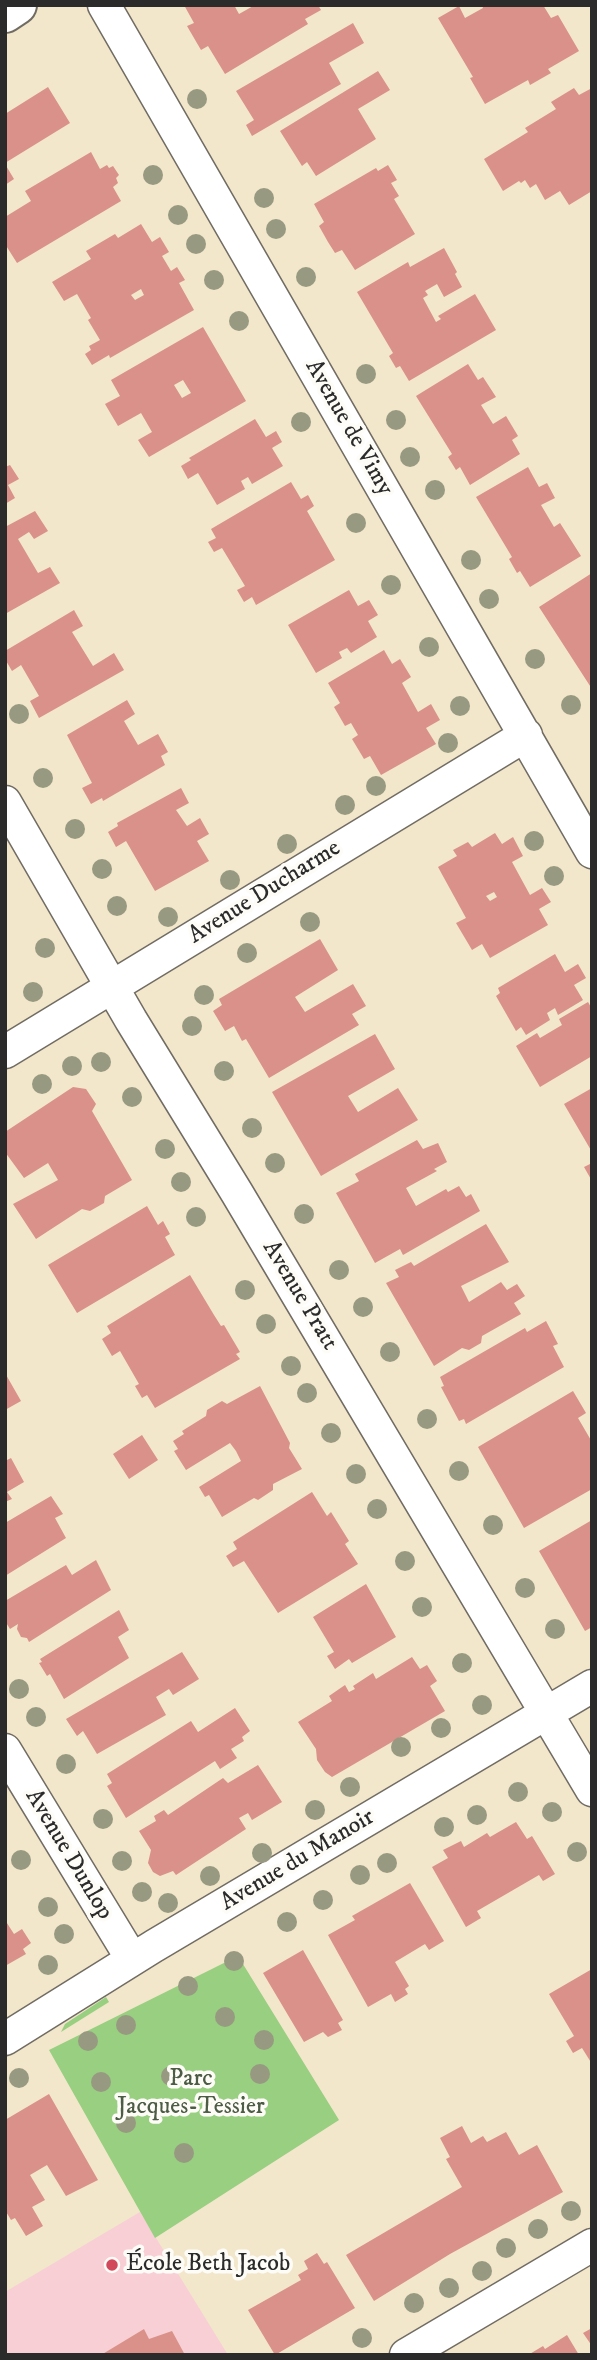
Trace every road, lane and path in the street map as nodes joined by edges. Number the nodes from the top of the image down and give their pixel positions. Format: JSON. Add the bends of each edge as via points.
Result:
{"nodes":[{"id":1,"x":18,"y":5,"type":"edge"},
{"id":2,"x":104,"y":5,"type":"edge"},
{"id":3,"x":5,"y":13,"type":"edge"},
{"id":4,"x":526,"y":735,"type":"junction"},
{"id":5,"x":5,"y":802,"type":"edge"},
{"id":6,"x":592,"y":852,"type":"edge"},
{"id":7,"x":113,"y":989,"type":"junction"},
{"id":8,"x":5,"y":1052,"type":"edge"},
{"id":9,"x":592,"y":1686,"type":"edge"},
{"id":10,"x":547,"y":1712,"type":"junction"},
{"id":11,"x":5,"y":1750,"type":"edge"},
{"id":12,"x":592,"y":1790,"type":"edge"},
{"id":13,"x":132,"y":1959,"type":"junction"},
{"id":14,"x":5,"y":2039,"type":"edge"},
{"id":15,"x":592,"y":2245,"type":"edge"},
{"id":16,"x":406,"y":2355,"type":"edge"}],
"edges":[{"from":1,"to":3,"type":"main road"},
{"from":2,"to":4,"type":"street","name":"Avenue de Vimy"},
{"from":4,"to":6,"type":"street","name":"Avenue de Vimy"},
{"from":4,"to":7,"type":"street","name":"Avenue Ducharme"},
{"from":5,"to":7,"type":"street","name":"Avenue Pratt"},
{"from":7,"to":8,"type":"street","name":"Avenue Ducharme"},
{"from":7,"to":10,"type":"street","name":"Avenue Pratt"},
{"from":9,"to":10,"type":"street","name":"Avenue du Manoir"},
{"from":10,"to":12,"type":"street","name":"Avenue Pratt"},
{"from":10,"to":13,"type":"street","name":"Avenue du Manoir"},
{"from":11,"to":13,"type":"street","name":"Avenue Dunlop"},
{"from":13,"to":14,"type":"street","name":"Avenue du Manoir"},
{"from":15,"to":16,"type":"street"}]}
